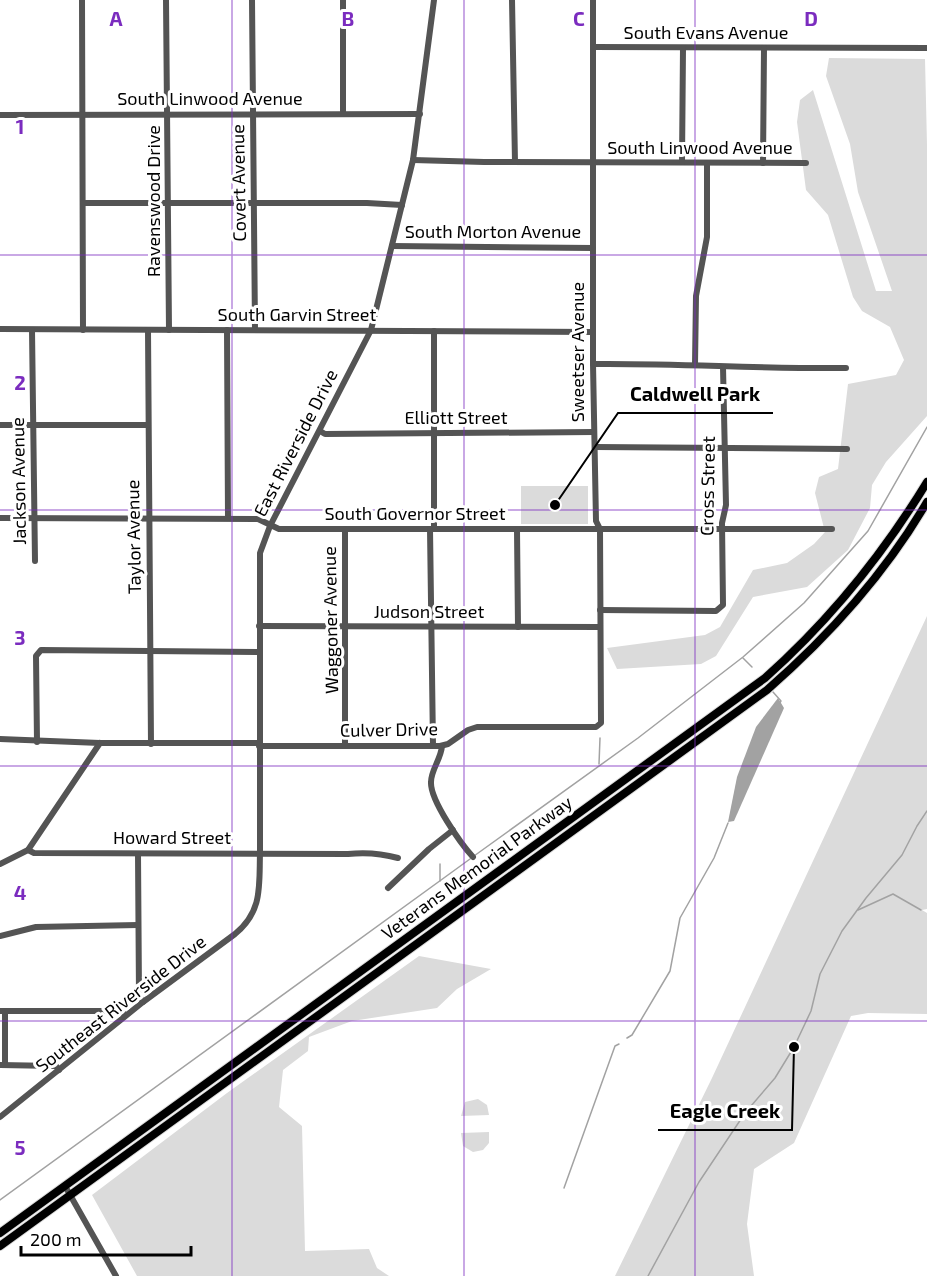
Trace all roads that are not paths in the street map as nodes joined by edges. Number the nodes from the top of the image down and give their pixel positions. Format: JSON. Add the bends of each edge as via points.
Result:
{"nodes":[{"id":1,"x":82,"y":0,"type":"edge"},
{"id":2,"x":166,"y":0,"type":"edge"},
{"id":3,"x":252,"y":0,"type":"edge"},
{"id":4,"x":343,"y":0,"type":"edge"},
{"id":5,"x":434,"y":0,"type":"edge"},
{"id":6,"x":512,"y":0,"type":"edge"},
{"id":7,"x":593,"y":0,"type":"edge"},
{"id":8,"x":593,"y":47,"type":"junction"},
{"id":9,"x":683,"y":48,"type":"junction"},
{"id":10,"x":764,"y":48,"type":"junction"},
{"id":11,"x":927,"y":48,"type":"edge"},
{"id":12,"x":253,"y":114,"type":"junction"},
{"id":13,"x":343,"y":114,"type":"junction"},
{"id":14,"x":420,"y":114,"type":"junction"},
{"id":15,"x":0,"y":115,"type":"edge"},
{"id":16,"x":82,"y":115,"type":"junction"},
{"id":17,"x":168,"y":115,"type":"junction"},
{"id":18,"x":413,"y":160,"type":"junction"},
{"id":19,"x":515,"y":162,"type":"junction"},
{"id":20,"x":593,"y":162,"type":"junction"},
{"id":21,"x":682,"y":162,"type":"junction"},
{"id":22,"x":707,"y":163,"type":"junction"},
{"id":23,"x":763,"y":163,"type":"junction"},
{"id":24,"x":806,"y":163,"type":"dead end"},
{"id":25,"x":83,"y":203,"type":"junction"},
{"id":26,"x":169,"y":203,"type":"junction"},
{"id":27,"x":254,"y":203,"type":"junction"},
{"id":28,"x":402,"y":205,"type":"junction"},
{"id":29,"x":392,"y":246,"type":"junction"},
{"id":30,"x":593,"y":248,"type":"junction"},
{"id":31,"x":0,"y":329,"type":"edge"},
{"id":32,"x":32,"y":330,"type":"junction"},
{"id":33,"x":83,"y":330,"type":"junction"},
{"id":34,"x":148,"y":330,"type":"junction"},
{"id":35,"x":169,"y":330,"type":"junction"},
{"id":36,"x":227,"y":330,"type":"junction"},
{"id":37,"x":255,"y":330,"type":"junction"},
{"id":38,"x":370,"y":330,"type":"junction"},
{"id":39,"x":434,"y":331,"type":"junction"},
{"id":40,"x":593,"y":332,"type":"junction"},
{"id":41,"x":593,"y":364,"type":"junction"},
{"id":42,"x":695,"y":364,"type":"junction"},
{"id":43,"x":723,"y":368,"type":"junction"},
{"id":44,"x":846,"y":368,"type":"dead end"},
{"id":45,"x":0,"y":424,"type":"edge"},
{"id":46,"x":33,"y":425,"type":"junction"},
{"id":47,"x":148,"y":425,"type":"junction"},
{"id":48,"x":320,"y":431,"type":"junction"},
{"id":49,"x":594,"y":432,"type":"junction"},
{"id":50,"x":434,"y":434,"type":"junction"},
{"id":51,"x":595,"y":447,"type":"junction"},
{"id":52,"x":725,"y":449,"type":"junction"},
{"id":53,"x":847,"y":449,"type":"dead end"},
{"id":54,"x":927,"y":482,"type":"edge"},
{"id":55,"x":927,"y":502,"type":"edge"},
{"id":56,"x":0,"y":518,"type":"edge"},
{"id":57,"x":35,"y":518,"type":"junction"},
{"id":58,"x":150,"y":518,"type":"junction"},
{"id":59,"x":228,"y":518,"type":"junction"},
{"id":60,"x":270,"y":526,"type":"junction"},
{"id":61,"x":345,"y":529,"type":"junction"},
{"id":62,"x":432,"y":529,"type":"junction"},
{"id":63,"x":600,"y":529,"type":"junction"},
{"id":64,"x":517,"y":530,"type":"junction"},
{"id":65,"x":722,"y":530,"type":"junction"},
{"id":66,"x":832,"y":530,"type":"dead end"},
{"id":67,"x":35,"y":561,"type":"dead end"},
{"id":68,"x":600,"y":610,"type":"junction"},
{"id":69,"x":258,"y":626,"type":"junction"},
{"id":70,"x":345,"y":626,"type":"junction"},
{"id":71,"x":431,"y":627,"type":"junction"},
{"id":72,"x":518,"y":627,"type":"junction"},
{"id":73,"x":600,"y":627,"type":"junction"},
{"id":74,"x":151,"y":651,"type":"junction"},
{"id":75,"x":259,"y":652,"type":"junction"},
{"id":76,"x":587,"y":727,"type":"joint"},
{"id":77,"x":0,"y":739,"type":"edge"},
{"id":78,"x":37,"y":742,"type":"junction"},
{"id":79,"x":100,"y":743,"type":"junction"},
{"id":80,"x":151,"y":744,"type":"junction"},
{"id":81,"x":259,"y":745,"type":"junction"},
{"id":82,"x":345,"y":746,"type":"junction"},
{"id":83,"x":433,"y":746,"type":"junction"},
{"id":84,"x":442,"y":746,"type":"junction"},
{"id":85,"x":453,"y":830,"type":"junction"},
{"id":86,"x":28,"y":850,"type":"junction"},
{"id":87,"x":260,"y":853,"type":"junction"},
{"id":88,"x":138,"y":854,"type":"junction"},
{"id":89,"x":473,"y":857,"type":"dead end"},
{"id":90,"x":398,"y":858,"type":"dead end"},
{"id":91,"x":0,"y":864,"type":"edge"},
{"id":92,"x":388,"y":888,"type":"dead end"},
{"id":93,"x":255,"y":909,"type":"joint"},
{"id":94,"x":138,"y":925,"type":"junction"},
{"id":95,"x":0,"y":936,"type":"edge"},
{"id":96,"x":143,"y":1002,"type":"junction"},
{"id":97,"x":3,"y":1011,"type":"edge"},
{"id":98,"x":126,"y":1015,"type":"junction"},
{"id":99,"x":2,"y":1064,"type":"edge"},
{"id":100,"x":59,"y":1070,"type":"junction"},
{"id":101,"x":0,"y":1117,"type":"edge"},
{"id":102,"x":65,"y":1186,"type":"junction"},
{"id":103,"x":70,"y":1195,"type":"junction"},
{"id":104,"x":0,"y":1233,"type":"edge"},
{"id":105,"x":0,"y":1246,"type":"edge"},
{"id":106,"x":116,"y":1276,"type":"edge"}],
"edges":[{"from":1,"to":16,"type":"street"},
{"from":2,"to":17,"type":"street","name":"Ravenswood Drive"},
{"from":3,"to":12,"type":"street","name":"Covert Avenue"},
{"from":4,"to":13,"type":"street"},
{"from":5,"to":14,"type":"street","name":"East Riverside Drive"},
{"from":6,"to":19,"type":"street"},
{"from":7,"to":8,"type":"street","name":"Sweetser Avenue"},
{"from":8,"to":9,"type":"street","name":"South Evans Avenue"},
{"from":8,"to":20,"type":"street","name":"Sweetser Avenue"},
{"from":9,"to":10,"type":"street","name":"South Evans Avenue"},
{"from":9,"to":21,"type":"street"},
{"from":10,"to":11,"type":"street","name":"South Evans Avenue"},
{"from":10,"to":23,"type":"street"},
{"from":12,"to":13,"type":"street","name":"South Linwood Avenue"},
{"from":12,"to":17,"type":"street","name":"South Linwood Avenue"},
{"from":12,"to":27,"type":"street","name":"Covert Avenue"},
{"from":13,"to":14,"type":"street","name":"South Linwood Avenue"},
{"from":14,"to":18,"type":"street","name":"East Riverside Drive"},
{"from":15,"to":16,"type":"street","name":"South Linwood Avenue"},
{"from":16,"to":17,"type":"street","name":"South Linwood Avenue"},
{"from":16,"to":25,"type":"street"},
{"from":17,"to":26,"type":"street","name":"Ravenswood Drive"},
{"from":18,"to":19,"type":"street","name":"South Linwood Avenue"},
{"from":18,"to":28,"type":"street","name":"East Riverside Drive"},
{"from":19,"to":20,"type":"street","name":"South Linwood Avenue"},
{"from":20,"to":21,"type":"street","name":"South Linwood Avenue"},
{"from":20,"to":30,"type":"street","name":"Sweetser Avenue"},
{"from":21,"to":22,"type":"street","name":"South Linwood Avenue"},
{"from":22,"to":23,"type":"street","name":"South Linwood Avenue"},
{"from":22,"to":42,"type":"street","via":[[707,237],[696,296]]},
{"from":23,"to":24,"type":"street","name":"South Linwood Avenue"},
{"from":25,"to":26,"type":"street","name":"South Morton Avenue"},
{"from":25,"to":33,"type":"street"},
{"from":26,"to":27,"type":"street","name":"South Morton Avenue"},
{"from":26,"to":35,"type":"street","name":"Ravenswood Drive"},
{"from":27,"to":28,"type":"street","name":"South Morton Avenue"},
{"from":27,"to":37,"type":"street","name":"Covert Avenue"},
{"from":28,"to":29,"type":"street","name":"East Riverside Drive"},
{"from":29,"to":30,"type":"street","name":"South Morton Avenue"},
{"from":29,"to":38,"type":"street","name":"East Riverside Drive"},
{"from":30,"to":40,"type":"street","name":"Sweetser Avenue"},
{"from":31,"to":32,"type":"street","name":"South Garvin Street"},
{"from":32,"to":33,"type":"street","name":"South Garvin Street"},
{"from":32,"to":46,"type":"street","name":"Jackson Avenue"},
{"from":33,"to":34,"type":"street","name":"South Garvin Street"},
{"from":34,"to":35,"type":"street","name":"South Garvin Street"},
{"from":34,"to":47,"type":"street","name":"Taylor Avenue"},
{"from":35,"to":36,"type":"street","name":"South Garvin Street"},
{"from":36,"to":37,"type":"street","name":"South Garvin Street"},
{"from":36,"to":59,"type":"street"},
{"from":37,"to":38,"type":"street","name":"South Garvin Street"},
{"from":38,"to":39,"type":"street","name":"South Garvin Street"},
{"from":38,"to":48,"type":"street","name":"East Riverside Drive"},
{"from":39,"to":40,"type":"street","name":"South Garvin Street"},
{"from":39,"to":50,"type":"street"},
{"from":40,"to":41,"type":"street","name":"Sweetser Avenue"},
{"from":41,"to":42,"type":"street"},
{"from":41,"to":49,"type":"street","name":"Sweetser Avenue"},
{"from":42,"to":43,"type":"street"},
{"from":43,"to":44,"type":"street"},
{"from":43,"to":52,"type":"street","name":"Cross Street"},
{"from":45,"to":46,"type":"street"},
{"from":46,"to":47,"type":"street"},
{"from":46,"to":57,"type":"street","name":"Jackson Avenue"},
{"from":47,"to":58,"type":"street","name":"Taylor Avenue"},
{"from":48,"to":50,"type":"street","name":"Elliott Street"},
{"from":48,"to":60,"type":"street","name":"East Riverside Drive"},
{"from":49,"to":50,"type":"street","name":"Elliott Street"},
{"from":49,"to":51,"type":"street","name":"Sweetser Avenue"},
{"from":50,"to":62,"type":"street"},
{"from":51,"to":52,"type":"street"},
{"from":51,"to":63,"type":"street","name":"Sweetser Avenue","via":[[596,521]]},
{"from":52,"to":53,"type":"street"},
{"from":52,"to":65,"type":"street","name":"Cross Street","via":[[726,505]]},
{"from":54,"to":102,"type":"highway","name":"Veterans Memorial Parkway","via":[[865,574],[819,627],[765,678]]},
{"from":55,"to":103,"type":"highway","name":"Veterans Memorial Parkway","via":[[856,602],[767,690]]},
{"from":56,"to":57,"type":"street","name":"South Governor Street"},
{"from":57,"to":58,"type":"street","name":"South Governor Street"},
{"from":57,"to":67,"type":"street","name":"Jackson Avenue"},
{"from":58,"to":59,"type":"street","name":"South Governor Street"},
{"from":58,"to":74,"type":"street","name":"Taylor Avenue"},
{"from":59,"to":60,"type":"street","name":"South Governor Street","via":[[258,519]]},
{"from":60,"to":61,"type":"street","name":"South Governor Street"},
{"from":60,"to":69,"type":"street","name":"East Riverside Drive","via":[[260,553]]},
{"from":61,"to":62,"type":"street","name":"South Governor Street"},
{"from":61,"to":70,"type":"street","name":"Waggoner Avenue"},
{"from":62,"to":64,"type":"street","name":"South Governor Street"},
{"from":62,"to":71,"type":"street"},
{"from":63,"to":64,"type":"street","name":"South Governor Street"},
{"from":63,"to":65,"type":"street","name":"South Governor Street"},
{"from":63,"to":68,"type":"street","name":"Sweetser Avenue"},
{"from":64,"to":72,"type":"street"},
{"from":65,"to":66,"type":"street","name":"South Governor Street"},
{"from":65,"to":68,"type":"street","name":"Cross Street","via":[[723,604],[716,611]]},
{"from":68,"to":73,"type":"street","name":"Sweetser Avenue"},
{"from":69,"to":70,"type":"street","name":"Judson Street"},
{"from":69,"to":75,"type":"street","name":"East Riverside Drive"},
{"from":70,"to":71,"type":"street","name":"Judson Street"},
{"from":70,"to":82,"type":"street","name":"Waggoner Avenue"},
{"from":71,"to":72,"type":"street","name":"Judson Street"},
{"from":71,"to":83,"type":"street"},
{"from":72,"to":73,"type":"street","name":"Judson Street"},
{"from":73,"to":76,"type":"street","name":"Sweetser Avenue","via":[[602,719],[599,726]]},
{"from":74,"to":75,"type":"street"},
{"from":74,"to":78,"type":"street","via":[[37,654]]},
{"from":74,"to":80,"type":"street","name":"Taylor Avenue"},
{"from":75,"to":81,"type":"street","name":"East Riverside Drive"},
{"from":76,"to":84,"type":"street","name":"Culver Drive","via":[[473,728]]},
{"from":77,"to":78,"type":"street","name":"Culver Drive"},
{"from":78,"to":79,"type":"street","name":"Culver Drive"},
{"from":79,"to":80,"type":"street","name":"Culver Drive"},
{"from":79,"to":86,"type":"street"},
{"from":80,"to":81,"type":"street","name":"Culver Drive"},
{"from":81,"to":82,"type":"street","name":"Culver Drive"},
{"from":81,"to":87,"type":"street","name":"East Riverside Drive"},
{"from":82,"to":83,"type":"street","name":"Culver Drive"},
{"from":83,"to":84,"type":"street","name":"Culver Drive"},
{"from":84,"to":85,"type":"street","via":[[430,783]]},
{"from":85,"to":89,"type":"street"},
{"from":85,"to":92,"type":"street"},
{"from":86,"to":88,"type":"street","name":"Howard Street"},
{"from":86,"to":91,"type":"street"},
{"from":87,"to":88,"type":"street","name":"Howard Street"},
{"from":87,"to":90,"type":"street","name":"Howard Street","via":[[368,851]]},
{"from":87,"to":93,"type":"street","name":"East Riverside Drive"},
{"from":88,"to":94,"type":"street"},
{"from":93,"to":96,"type":"street","name":"Southeast Riverside Drive","via":[[248,923],[235,934]]},
{"from":94,"to":95,"type":"street","via":[[36,927]]},
{"from":94,"to":96,"type":"street","via":[[139,996]]},
{"from":96,"to":98,"type":"street","name":"Southeast Riverside Drive"},
{"from":97,"to":98,"type":"street","via":[[119,1011]]},
{"from":97,"to":99,"type":"street"},
{"from":98,"to":100,"type":"street","name":"Southeast Riverside Drive"},
{"from":99,"to":100,"type":"street","via":[[56,1066]]},
{"from":100,"to":101,"type":"street","name":"Southeast Riverside Drive"},
{"from":102,"to":103,"type":"street"},
{"from":102,"to":104,"type":"highway","name":"Veterans Memorial Parkway"},
{"from":103,"to":105,"type":"highway","name":"Veterans Memorial Parkway"},
{"from":103,"to":106,"type":"street"}]}
